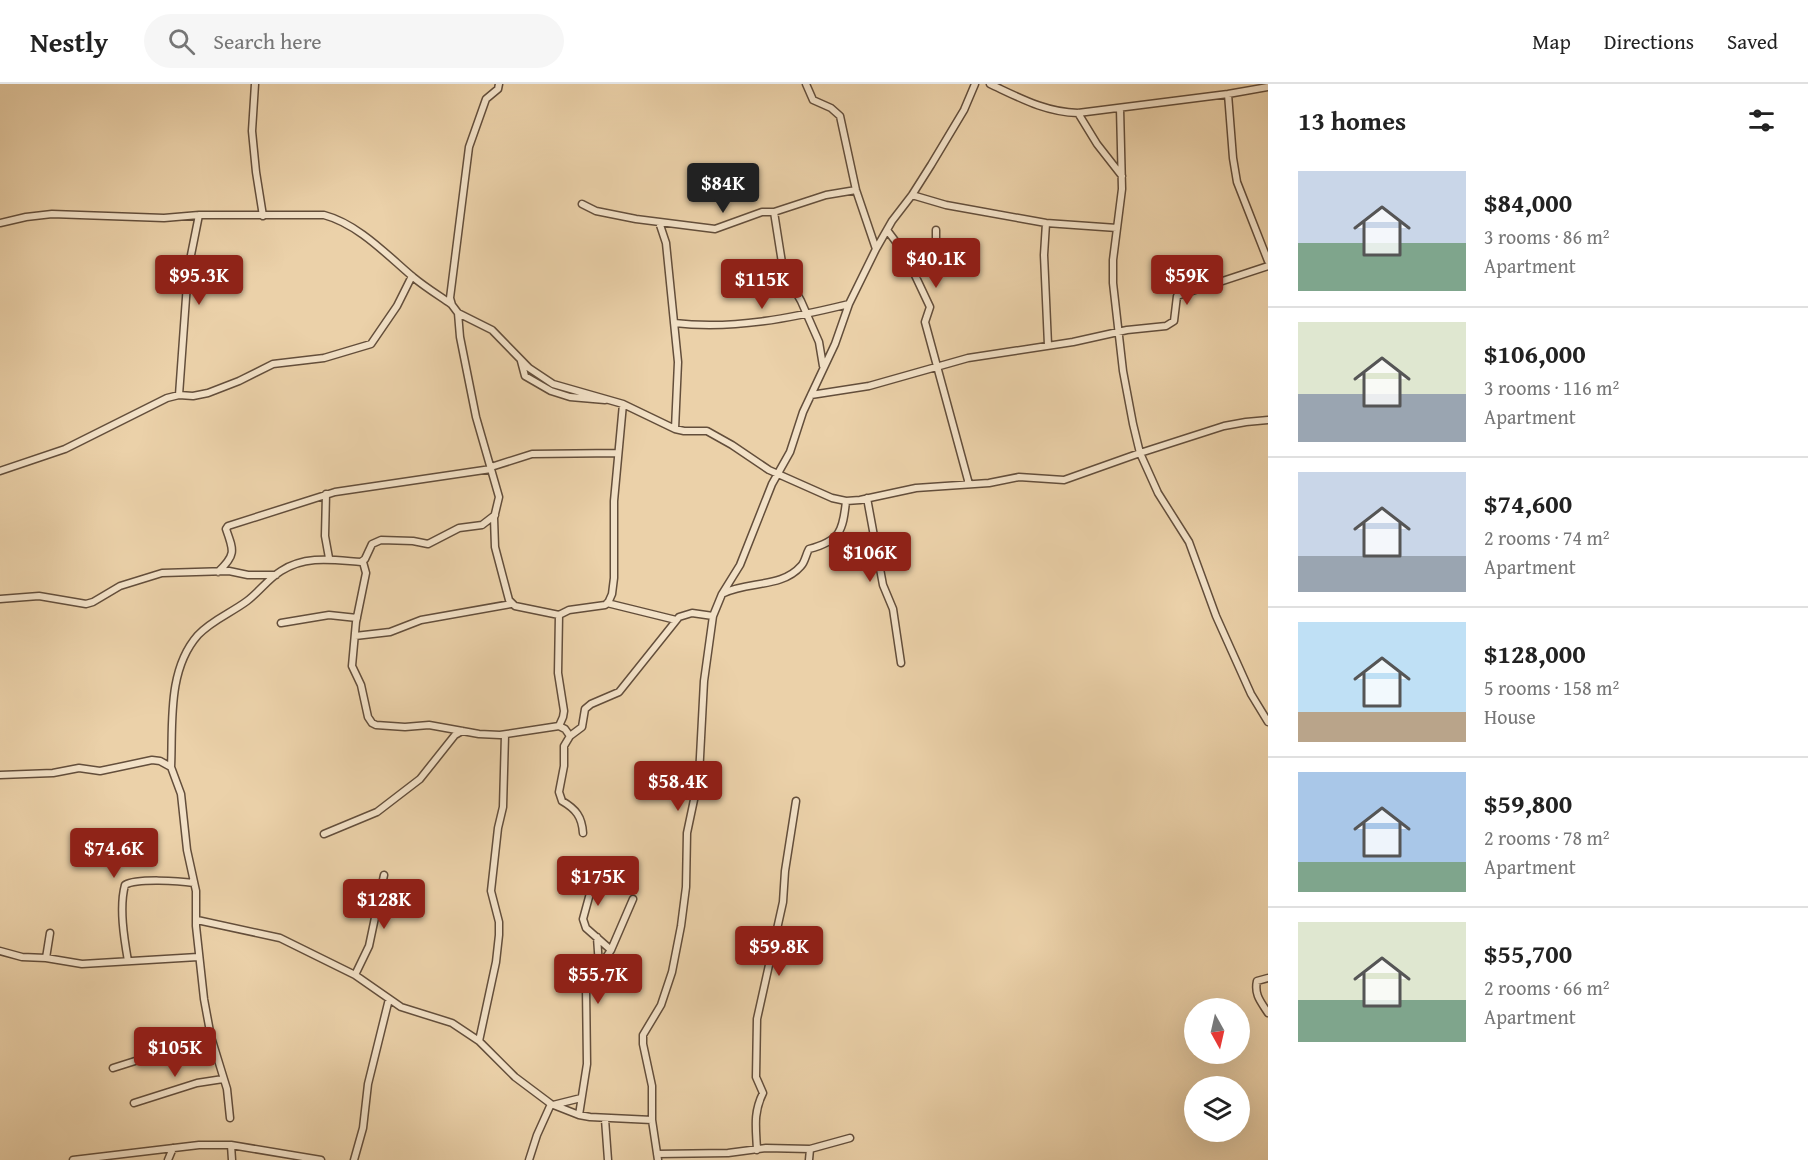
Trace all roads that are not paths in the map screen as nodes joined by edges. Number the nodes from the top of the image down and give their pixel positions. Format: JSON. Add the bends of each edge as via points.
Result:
{"nodes":[{"id":1,"x":255,"y":84,"type":"edge"},
{"id":2,"x":499,"y":84,"type":"edge"},
{"id":3,"x":806,"y":84,"type":"edge"},
{"id":4,"x":975,"y":84,"type":"edge"},
{"id":5,"x":990,"y":84,"type":"edge"},
{"id":6,"x":1268,"y":87,"type":"edge"},
{"id":7,"x":1228,"y":94,"type":"junction"},
{"id":8,"x":1120,"y":108,"type":"junction"},
{"id":9,"x":1078,"y":113,"type":"junction"},
{"id":10,"x":1122,"y":176,"type":"junction"},
{"id":11,"x":856,"y":190,"type":"junction"},
{"id":12,"x":912,"y":195,"type":"junction"},
{"id":13,"x":582,"y":204,"type":"dead end"},
{"id":14,"x":774,"y":212,"type":"junction"},
{"id":15,"x":199,"y":215,"type":"junction"},
{"id":16,"x":263,"y":216,"type":"junction"},
{"id":17,"x":659,"y":222,"type":"junction"},
{"id":18,"x":0,"y":223,"type":"edge"},
{"id":19,"x":1046,"y":223,"type":"junction"},
{"id":20,"x":1117,"y":228,"type":"junction"},
{"id":21,"x":887,"y":230,"type":"junction"},
{"id":22,"x":936,"y":231,"type":"dead end"},
{"id":23,"x":876,"y":249,"type":"junction"},
{"id":24,"x":1268,"y":261,"type":"edge"},
{"id":25,"x":1268,"y":266,"type":"edge"},
{"id":26,"x":412,"y":276,"type":"junction"},
{"id":27,"x":916,"y":276,"type":"junction"},
{"id":28,"x":849,"y":304,"type":"junction"},
{"id":29,"x":452,"y":305,"type":"junction"},
{"id":30,"x":458,"y":313,"type":"junction"},
{"id":31,"x":807,"y":314,"type":"junction"},
{"id":32,"x":674,"y":323,"type":"junction"},
{"id":33,"x":1118,"y":332,"type":"junction"},
{"id":34,"x":1048,"y":345,"type":"junction"},
{"id":35,"x":823,"y":366,"type":"junction"},
{"id":36,"x":937,"y":366,"type":"junction"},
{"id":37,"x":179,"y":395,"type":"junction"},
{"id":38,"x":811,"y":395,"type":"junction"},
{"id":39,"x":623,"y":404,"type":"junction"},
{"id":40,"x":1268,"y":420,"type":"edge"},
{"id":41,"x":675,"y":429,"type":"junction"},
{"id":42,"x":618,"y":453,"type":"junction"},
{"id":43,"x":1140,"y":453,"type":"junction"},
{"id":44,"x":491,"y":468,"type":"junction"},
{"id":45,"x":0,"y":471,"type":"edge"},
{"id":46,"x":777,"y":474,"type":"junction"},
{"id":47,"x":969,"y":484,"type":"junction"},
{"id":48,"x":326,"y":494,"type":"junction"},
{"id":49,"x":867,"y":498,"type":"junction"},
{"id":50,"x":846,"y":501,"type":"junction"},
{"id":51,"x":495,"y":515,"type":"junction"},
{"id":52,"x":329,"y":558,"type":"junction"},
{"id":53,"x":363,"y":562,"type":"junction"},
{"id":54,"x":218,"y":572,"type":"junction"},
{"id":55,"x":276,"y":574,"type":"junction"},
{"id":56,"x":722,"y":594,"type":"junction"},
{"id":57,"x":0,"y":599,"type":"edge"},
{"id":58,"x":608,"y":603,"type":"junction"},
{"id":59,"x":511,"y":604,"type":"junction"},
{"id":60,"x":559,"y":615,"type":"junction"},
{"id":61,"x":713,"y":616,"type":"junction"},
{"id":62,"x":357,"y":618,"type":"junction"},
{"id":63,"x":676,"y":620,"type":"junction"},
{"id":64,"x":281,"y":623,"type":"dead end"},
{"id":65,"x":355,"y":636,"type":"junction"},
{"id":66,"x":901,"y":663,"type":"dead end"},
{"id":67,"x":1268,"y":722,"type":"edge"},
{"id":68,"x":559,"y":726,"type":"junction"},
{"id":69,"x":463,"y":730,"type":"junction"},
{"id":70,"x":505,"y":735,"type":"junction"},
{"id":71,"x":570,"y":736,"type":"junction"},
{"id":72,"x":171,"y":767,"type":"junction"},
{"id":73,"x":0,"y":775,"type":"edge"},
{"id":74,"x":796,"y":801,"type":"dead end"},
{"id":75,"x":583,"y":833,"type":"dead end"},
{"id":76,"x":324,"y":834,"type":"dead end"},
{"id":77,"x":595,"y":862,"type":"dead end"},
{"id":78,"x":384,"y":875,"type":"dead end"},
{"id":79,"x":194,"y":883,"type":"junction"},
{"id":80,"x":633,"y":899,"type":"dead end"},
{"id":81,"x":197,"y":920,"type":"junction"},
{"id":82,"x":50,"y":933,"type":"dead end"},
{"id":83,"x":597,"y":937,"type":"junction"},
{"id":84,"x":611,"y":950,"type":"junction"},
{"id":85,"x":0,"y":951,"type":"edge"},
{"id":86,"x":198,"y":957,"type":"junction"},
{"id":87,"x":46,"y":958,"type":"junction"},
{"id":88,"x":128,"y":961,"type":"junction"},
{"id":89,"x":599,"y":966,"type":"junction"},
{"id":90,"x":355,"y":975,"type":"junction"},
{"id":91,"x":1268,"y":978,"type":"edge"},
{"id":92,"x":389,"y":999,"type":"junction"},
{"id":93,"x":1268,"y":1013,"type":"edge"},
{"id":94,"x":211,"y":1037,"type":"junction"},
{"id":95,"x":479,"y":1041,"type":"junction"},
{"id":96,"x":113,"y":1068,"type":"dead end"},
{"id":97,"x":223,"y":1079,"type":"junction"},
{"id":98,"x":581,"y":1098,"type":"junction"},
{"id":99,"x":134,"y":1103,"type":"dead end"},
{"id":100,"x":552,"y":1104,"type":"junction"},
{"id":101,"x":579,"y":1115,"type":"junction"},
{"id":102,"x":230,"y":1118,"type":"dead end"},
{"id":103,"x":605,"y":1119,"type":"junction"},
{"id":104,"x":652,"y":1120,"type":"junction"},
{"id":105,"x":850,"y":1138,"type":"dead end"},
{"id":106,"x":231,"y":1145,"type":"junction"},
{"id":107,"x":173,"y":1148,"type":"junction"},
{"id":108,"x":810,"y":1149,"type":"junction"},
{"id":109,"x":757,"y":1150,"type":"junction"},
{"id":110,"x":658,"y":1157,"type":"edge"},
{"id":111,"x":103,"y":1158,"type":"edge"},
{"id":112,"x":73,"y":1160,"type":"edge"},
{"id":113,"x":168,"y":1160,"type":"edge"},
{"id":114,"x":232,"y":1160,"type":"edge"},
{"id":115,"x":321,"y":1160,"type":"edge"},
{"id":116,"x":354,"y":1160,"type":"edge"},
{"id":117,"x":529,"y":1160,"type":"edge"},
{"id":118,"x":608,"y":1160,"type":"edge"},
{"id":119,"x":809,"y":1160,"type":"edge"}],
"edges":[{"from":1,"to":16,"type":"street","via":[[252,131]]},
{"from":2,"to":29,"type":"street","via":[[486,99],[469,147],[453,265]]},
{"from":3,"to":11,"type":"street","via":[[813,100],[840,114]]},
{"from":4,"to":12,"type":"street","via":[[964,110]]},
{"from":5,"to":9,"type":"street","via":[[1033,105]]},
{"from":6,"to":7,"type":"street"},
{"from":7,"to":8,"type":"street"},
{"from":7,"to":24,"type":"street","via":[[1237,182]]},
{"from":8,"to":9,"type":"street"},
{"from":8,"to":10,"type":"street"},
{"from":9,"to":10,"type":"street"},
{"from":10,"to":20,"type":"street"},
{"from":11,"to":14,"type":"street"},
{"from":11,"to":23,"type":"street"},
{"from":12,"to":19,"type":"street"},
{"from":12,"to":21,"type":"street"},
{"from":13,"to":17,"type":"street","via":[[596,212]]},
{"from":14,"to":17,"type":"street","via":[[762,212],[715,229]]},
{"from":14,"to":31,"type":"street","via":[[781,263]]},
{"from":15,"to":16,"type":"street"},
{"from":15,"to":18,"type":"street","via":[[164,218],[52,214]]},
{"from":15,"to":37,"type":"street","via":[[188,270]]},
{"from":16,"to":26,"type":"street","via":[[330,216],[383,250]]},
{"from":17,"to":32,"type":"street","via":[[666,243]]},
{"from":19,"to":20,"type":"street"},
{"from":19,"to":34,"type":"street"},
{"from":20,"to":33,"type":"street","via":[[1113,283]]},
{"from":21,"to":23,"type":"street"},
{"from":21,"to":27,"type":"street"},
{"from":22,"to":27,"type":"street","via":[[936,254]]},
{"from":23,"to":28,"type":"street"},
{"from":25,"to":33,"type":"street","via":[[1177,296],[1171,324]]},
{"from":26,"to":29,"type":"street"},
{"from":26,"to":37,"type":"street","via":[[371,344],[324,358],[273,364],[208,393]]},
{"from":27,"to":36,"type":"street","via":[[931,309],[925,322]]},
{"from":28,"to":31,"type":"street"},
{"from":28,"to":35,"type":"street"},
{"from":29,"to":30,"type":"street"},
{"from":30,"to":39,"type":"street","via":[[492,330],[529,368],[553,384]]},
{"from":30,"to":44,"type":"street","via":[[474,410]]},
{"from":31,"to":32,"type":"street","via":[[726,326]]},
{"from":31,"to":35,"type":"street","via":[[822,351]]},
{"from":32,"to":41,"type":"street","via":[[679,378]]},
{"from":33,"to":34,"type":"street"},
{"from":33,"to":43,"type":"street"},
{"from":34,"to":36,"type":"street"},
{"from":35,"to":38,"type":"street"},
{"from":36,"to":38,"type":"street","via":[[869,386]]},
{"from":36,"to":47,"type":"street"},
{"from":37,"to":45,"type":"street","via":[[53,454]]},
{"from":38,"to":46,"type":"street","via":[[790,452]]},
{"from":39,"to":41,"type":"street"},
{"from":39,"to":42,"type":"street"},
{"from":40,"to":43,"type":"street","via":[[1224,426]]},
{"from":41,"to":46,"type":"street","via":[[710,432]]},
{"from":42,"to":44,"type":"street","via":[[532,454]]},
{"from":42,"to":58,"type":"street","via":[[615,566]]},
{"from":43,"to":47,"type":"street","via":[[1064,480],[1019,477]]},
{"from":43,"to":67,"type":"street","via":[[1158,493],[1189,542],[1216,616]]},
{"from":44,"to":48,"type":"street"},
{"from":44,"to":51,"type":"street","via":[[500,500]]},
{"from":46,"to":50,"type":"street"},
{"from":46,"to":56,"type":"street","via":[[740,565]]},
{"from":47,"to":49,"type":"street","via":[[916,488]]},
{"from":48,"to":52,"type":"street"},
{"from":48,"to":54,"type":"street","via":[[228,526],[233,554]]},
{"from":49,"to":50,"type":"street"},
{"from":49,"to":66,"type":"street","via":[[881,578],[893,609]]},
{"from":50,"to":56,"type":"street","via":[[844,519],[836,535],[825,546],[809,549],[802,565],[792,574]]},
{"from":51,"to":53,"type":"street","via":[[482,525],[459,528],[428,544],[372,543]]},
{"from":51,"to":59,"type":"street","via":[[496,557]]},
{"from":52,"to":53,"type":"street"},
{"from":52,"to":55,"type":"street","via":[[300,563]]},
{"from":53,"to":62,"type":"street","via":[[366,573]]},
{"from":54,"to":55,"type":"street"},
{"from":54,"to":57,"type":"street","via":[[157,574],[120,586],[86,604],[39,596]]},
{"from":55,"to":72,"type":"street","via":[[245,603],[208,626],[192,644],[175,688]]},
{"from":56,"to":61,"type":"street"},
{"from":58,"to":60,"type":"street"},
{"from":58,"to":63,"type":"street"},
{"from":59,"to":60,"type":"street"},
{"from":59,"to":65,"type":"street","via":[[410,623],[390,632]]},
{"from":60,"to":68,"type":"street","via":[[558,673],[564,711]]},
{"from":61,"to":63,"type":"street","via":[[692,613]]},
{"from":61,"to":104,"type":"street","via":[[704,681],[699,776],[687,833],[681,926],[662,1005],[643,1035],[652,1086]]},
{"from":62,"to":64,"type":"street","via":[[329,615]]},
{"from":62,"to":65,"type":"street"},
{"from":63,"to":71,"type":"street","via":[[622,688],[585,709],[582,728]]},
{"from":65,"to":69,"type":"street","via":[[352,666],[372,723]]},
{"from":68,"to":70,"type":"street"},
{"from":68,"to":71,"type":"street"},
{"from":69,"to":70,"type":"street"},
{"from":69,"to":76,"type":"street","via":[[420,779],[377,812]]},
{"from":70,"to":95,"type":"street","via":[[504,807],[491,891],[499,935]]},
{"from":71,"to":75,"type":"street","via":[[564,746],[559,796],[579,816]]},
{"from":72,"to":73,"type":"street","via":[[152,760],[100,771],[79,768]]},
{"from":72,"to":79,"type":"street","via":[[181,794]]},
{"from":74,"to":109,"type":"street","via":[[783,902],[757,1019],[756,1077],[763,1093],[757,1106]]},
{"from":77,"to":83,"type":"street","via":[[584,919],[586,928]]},
{"from":78,"to":90,"type":"street","via":[[369,946]]},
{"from":79,"to":81,"type":"street"},
{"from":79,"to":88,"type":"street","via":[[147,881],[125,885]]},
{"from":80,"to":84,"type":"street"},
{"from":81,"to":86,"type":"street"},
{"from":81,"to":90,"type":"street","via":[[280,938]]},
{"from":82,"to":87,"type":"street"},
{"from":83,"to":84,"type":"street"},
{"from":83,"to":89,"type":"street"},
{"from":84,"to":89,"type":"street"},
{"from":85,"to":87,"type":"street"},
{"from":86,"to":88,"type":"street"},
{"from":86,"to":94,"type":"street"},
{"from":87,"to":88,"type":"street","via":[[82,964]]},
{"from":89,"to":98,"type":"street","via":[[584,994],[588,1037]]},
{"from":90,"to":92,"type":"street"},
{"from":91,"to":93,"type":"street","via":[[1256,981],[1256,991]]},
{"from":92,"to":95,"type":"street","via":[[416,1013],[452,1023]]},
{"from":92,"to":116,"type":"street"},
{"from":94,"to":96,"type":"street"},
{"from":94,"to":97,"type":"street"},
{"from":95,"to":100,"type":"street","via":[[515,1077]]},
{"from":97,"to":99,"type":"street"},
{"from":97,"to":102,"type":"street"},
{"from":98,"to":100,"type":"street"},
{"from":98,"to":101,"type":"street"},
{"from":100,"to":101,"type":"street"},
{"from":100,"to":117,"type":"street"},
{"from":101,"to":103,"type":"street"},
{"from":103,"to":104,"type":"street"},
{"from":103,"to":118,"type":"street"},
{"from":104,"to":110,"type":"street"},
{"from":105,"to":108,"type":"street"},
{"from":106,"to":107,"type":"street"},
{"from":106,"to":114,"type":"street"},
{"from":106,"to":115,"type":"street"},
{"from":107,"to":111,"type":"street"},
{"from":107,"to":113,"type":"street"},
{"from":108,"to":109,"type":"street"},
{"from":108,"to":119,"type":"street"},
{"from":109,"to":110,"type":"street"},
{"from":111,"to":112,"type":"street"}]}
